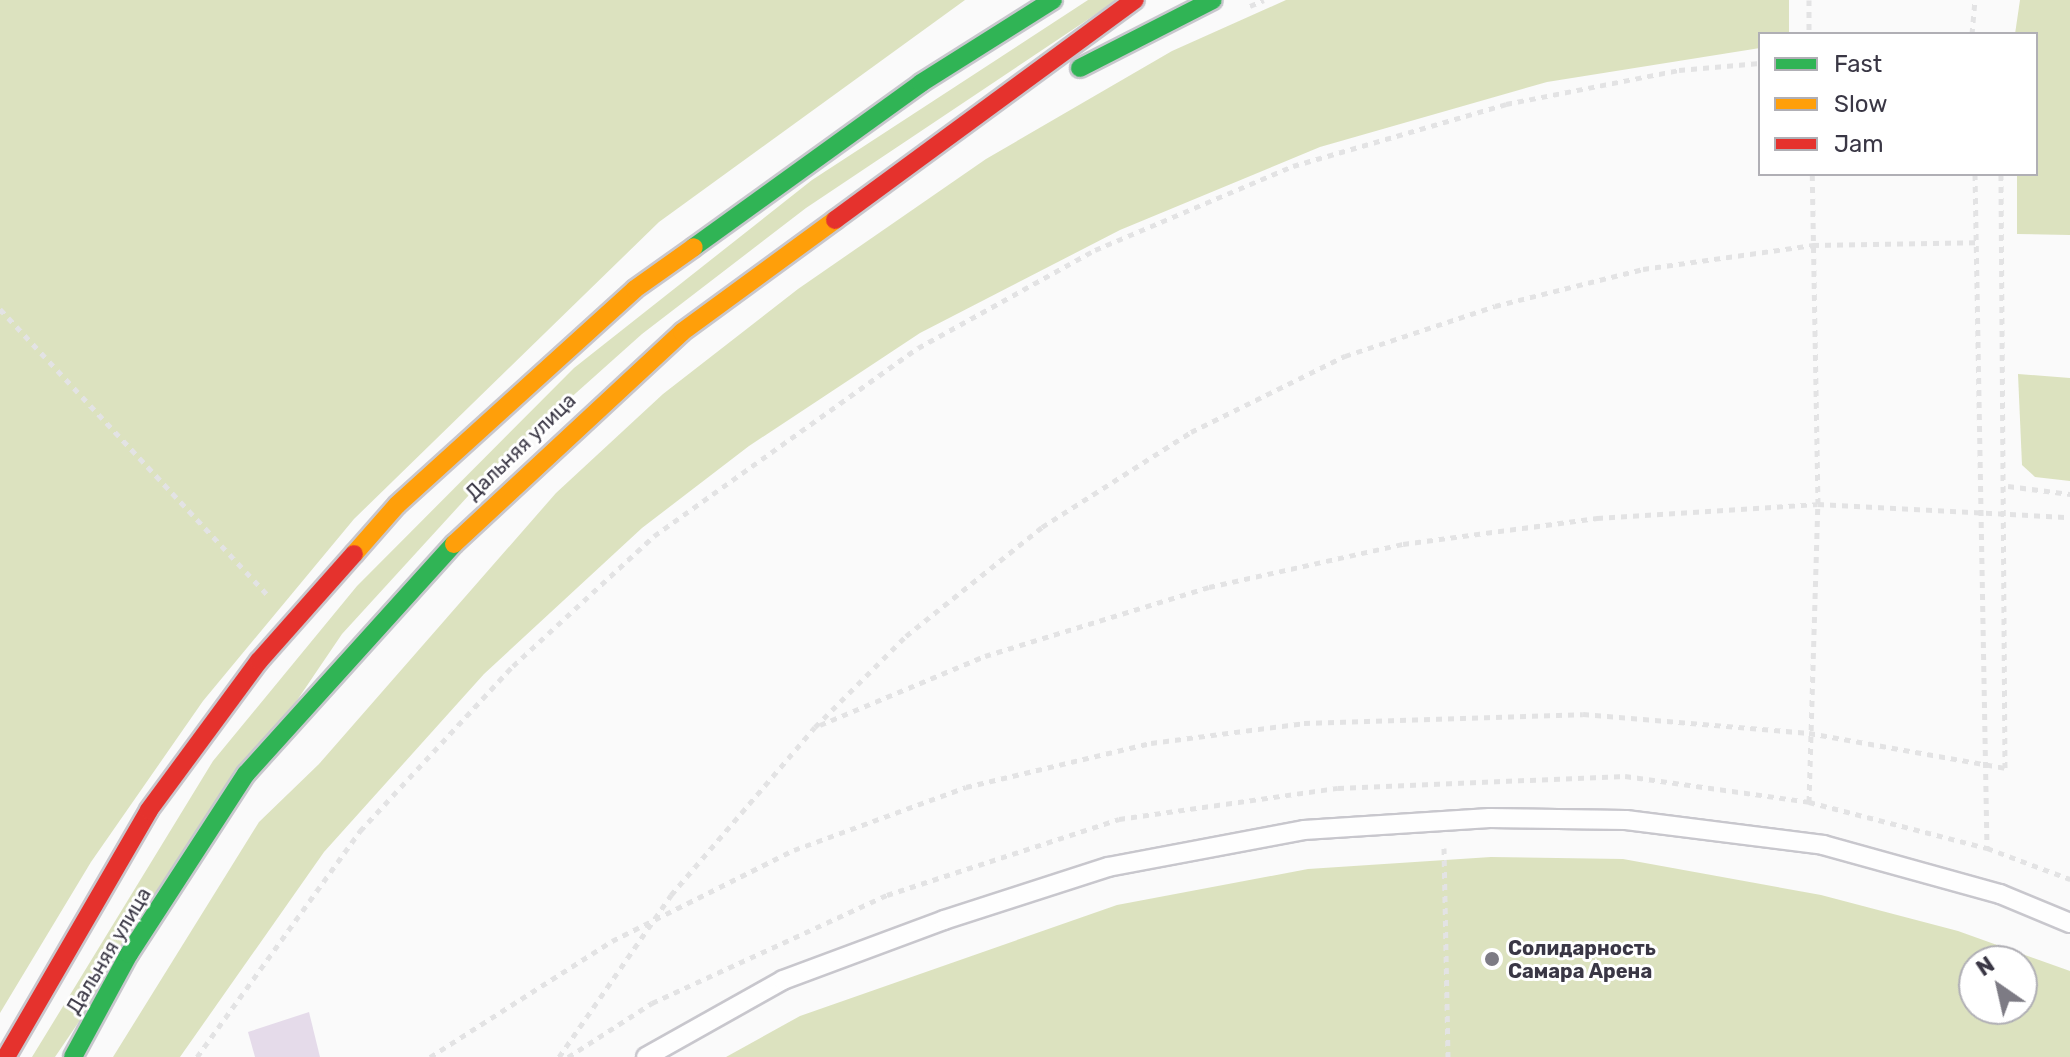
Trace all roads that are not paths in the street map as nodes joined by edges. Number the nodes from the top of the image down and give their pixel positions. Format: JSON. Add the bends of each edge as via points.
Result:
{"nodes":[{"id":1,"x":1053,"y":0,"type":"edge"},
{"id":2,"x":1135,"y":0,"type":"edge"},
{"id":3,"x":1213,"y":0,"type":"edge"},
{"id":4,"x":968,"y":27,"type":"dead end"},
{"id":5,"x":769,"y":166,"type":"dead end"},
{"id":6,"x":731,"y":192,"type":"dead end"},
{"id":7,"x":847,"y":205,"type":"junction"},
{"id":8,"x":635,"y":289,"type":"junction"},
{"id":9,"x":2070,"y":923,"type":"edge"},
{"id":10,"x":6,"y":1057,"type":"edge"},
{"id":11,"x":73,"y":1057,"type":"edge"},
{"id":12,"x":646,"y":1057,"type":"edge"}],
"edges":[{"from":1,"to":8,"type":"main road","name":"Дальняя улица","via":[[921,83]]},
{"from":2,"to":7,"type":"main road","name":"Дальняя улица"},
{"from":3,"to":7,"type":"main road","via":[[1121,44]]},
{"from":4,"to":5,"type":"main road"},
{"from":6,"to":8,"type":"main road"},
{"from":7,"to":11,"type":"main road","name":"Дальняя улица","via":[[570,429],[340,661],[246,774],[129,954]]},
{"from":8,"to":10,"type":"main road","name":"Дальняя улица","via":[[397,505],[293,621],[149,810]]},
{"from":9,"to":12,"type":"lane","via":[[2000,894],[1823,845],[1626,820],[1304,830],[1108,867],[783,980]]}]}
